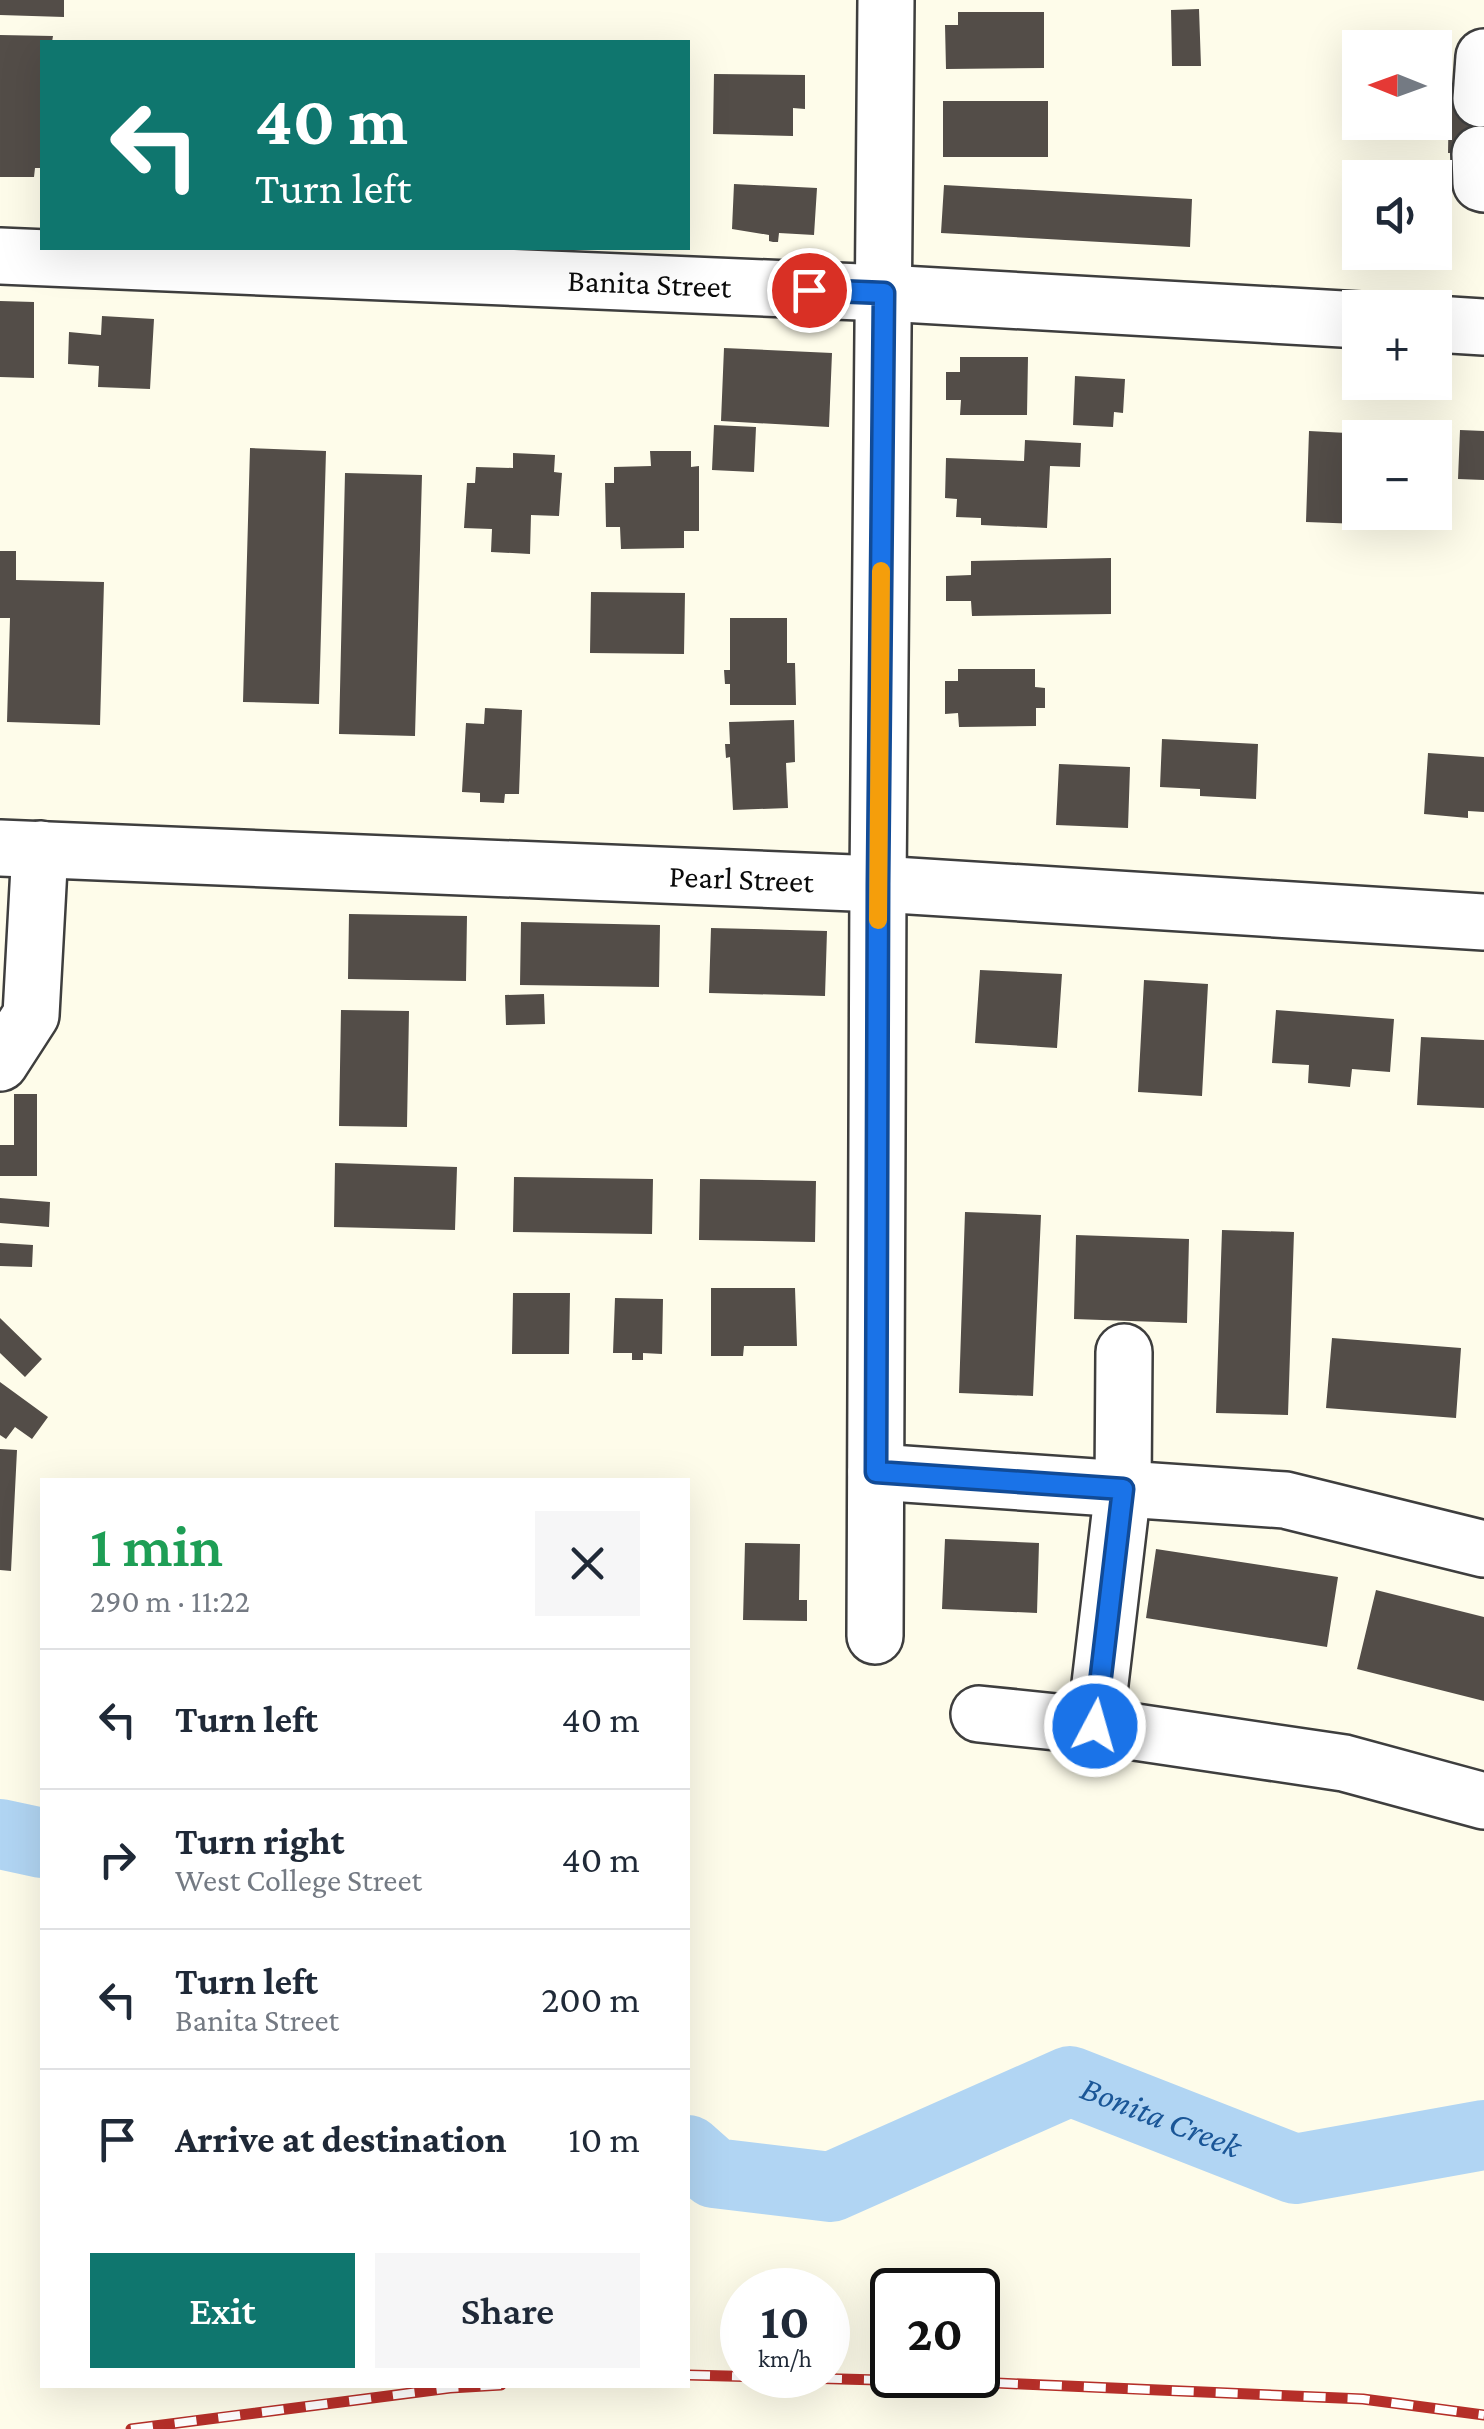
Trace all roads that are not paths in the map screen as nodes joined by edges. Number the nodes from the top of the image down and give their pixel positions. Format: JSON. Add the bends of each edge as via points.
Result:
{"nodes":[{"id":1,"x":886,"y":0,"type":"edge"},
{"id":2,"x":0,"y":256,"type":"edge"},
{"id":3,"x":884,"y":293,"type":"junction"},
{"id":4,"x":1342,"y":319,"type":"edge"},
{"id":5,"x":1452,"y":325,"type":"edge"},
{"id":6,"x":1484,"y":327,"type":"edge"},
{"id":7,"x":20,"y":849,"type":"edge"},
{"id":8,"x":878,"y":884,"type":"junction"},
{"id":9,"x":1484,"y":922,"type":"edge"},
{"id":10,"x":0,"y":1063,"type":"edge"},
{"id":11,"x":1124,"y":1352,"type":"dead end"},
{"id":12,"x":876,"y":1472,"type":"junction"},
{"id":13,"x":1123,"y":1489,"type":"junction"},
{"id":14,"x":1484,"y":1548,"type":"edge"},
{"id":15,"x":876,"y":1636,"type":"dead end"},
{"id":16,"x":978,"y":1714,"type":"dead end"},
{"id":17,"x":1095,"y":1726,"type":"junction"},
{"id":18,"x":1484,"y":1801,"type":"edge"}],
"edges":[{"from":1,"to":3,"type":"street"},
{"from":2,"to":3,"type":"street","name":"Banita Street"},
{"from":3,"to":4,"type":"street","name":"Banita Street"},
{"from":3,"to":8,"type":"street"},
{"from":5,"to":6,"type":"street"},
{"from":7,"to":8,"type":"street","name":"Pearl Street"},
{"from":7,"to":10,"type":"street","via":[[31,1015]]},
{"from":8,"to":9,"type":"street","name":"Pearl Street"},
{"from":8,"to":12,"type":"street"},
{"from":11,"to":13,"type":"street"},
{"from":12,"to":13,"type":"street"},
{"from":12,"to":15,"type":"street"},
{"from":13,"to":14,"type":"street","via":[[1286,1500]]},
{"from":13,"to":17,"type":"street"},
{"from":16,"to":17,"type":"street"},
{"from":17,"to":18,"type":"street","via":[[1344,1763]]}]}
